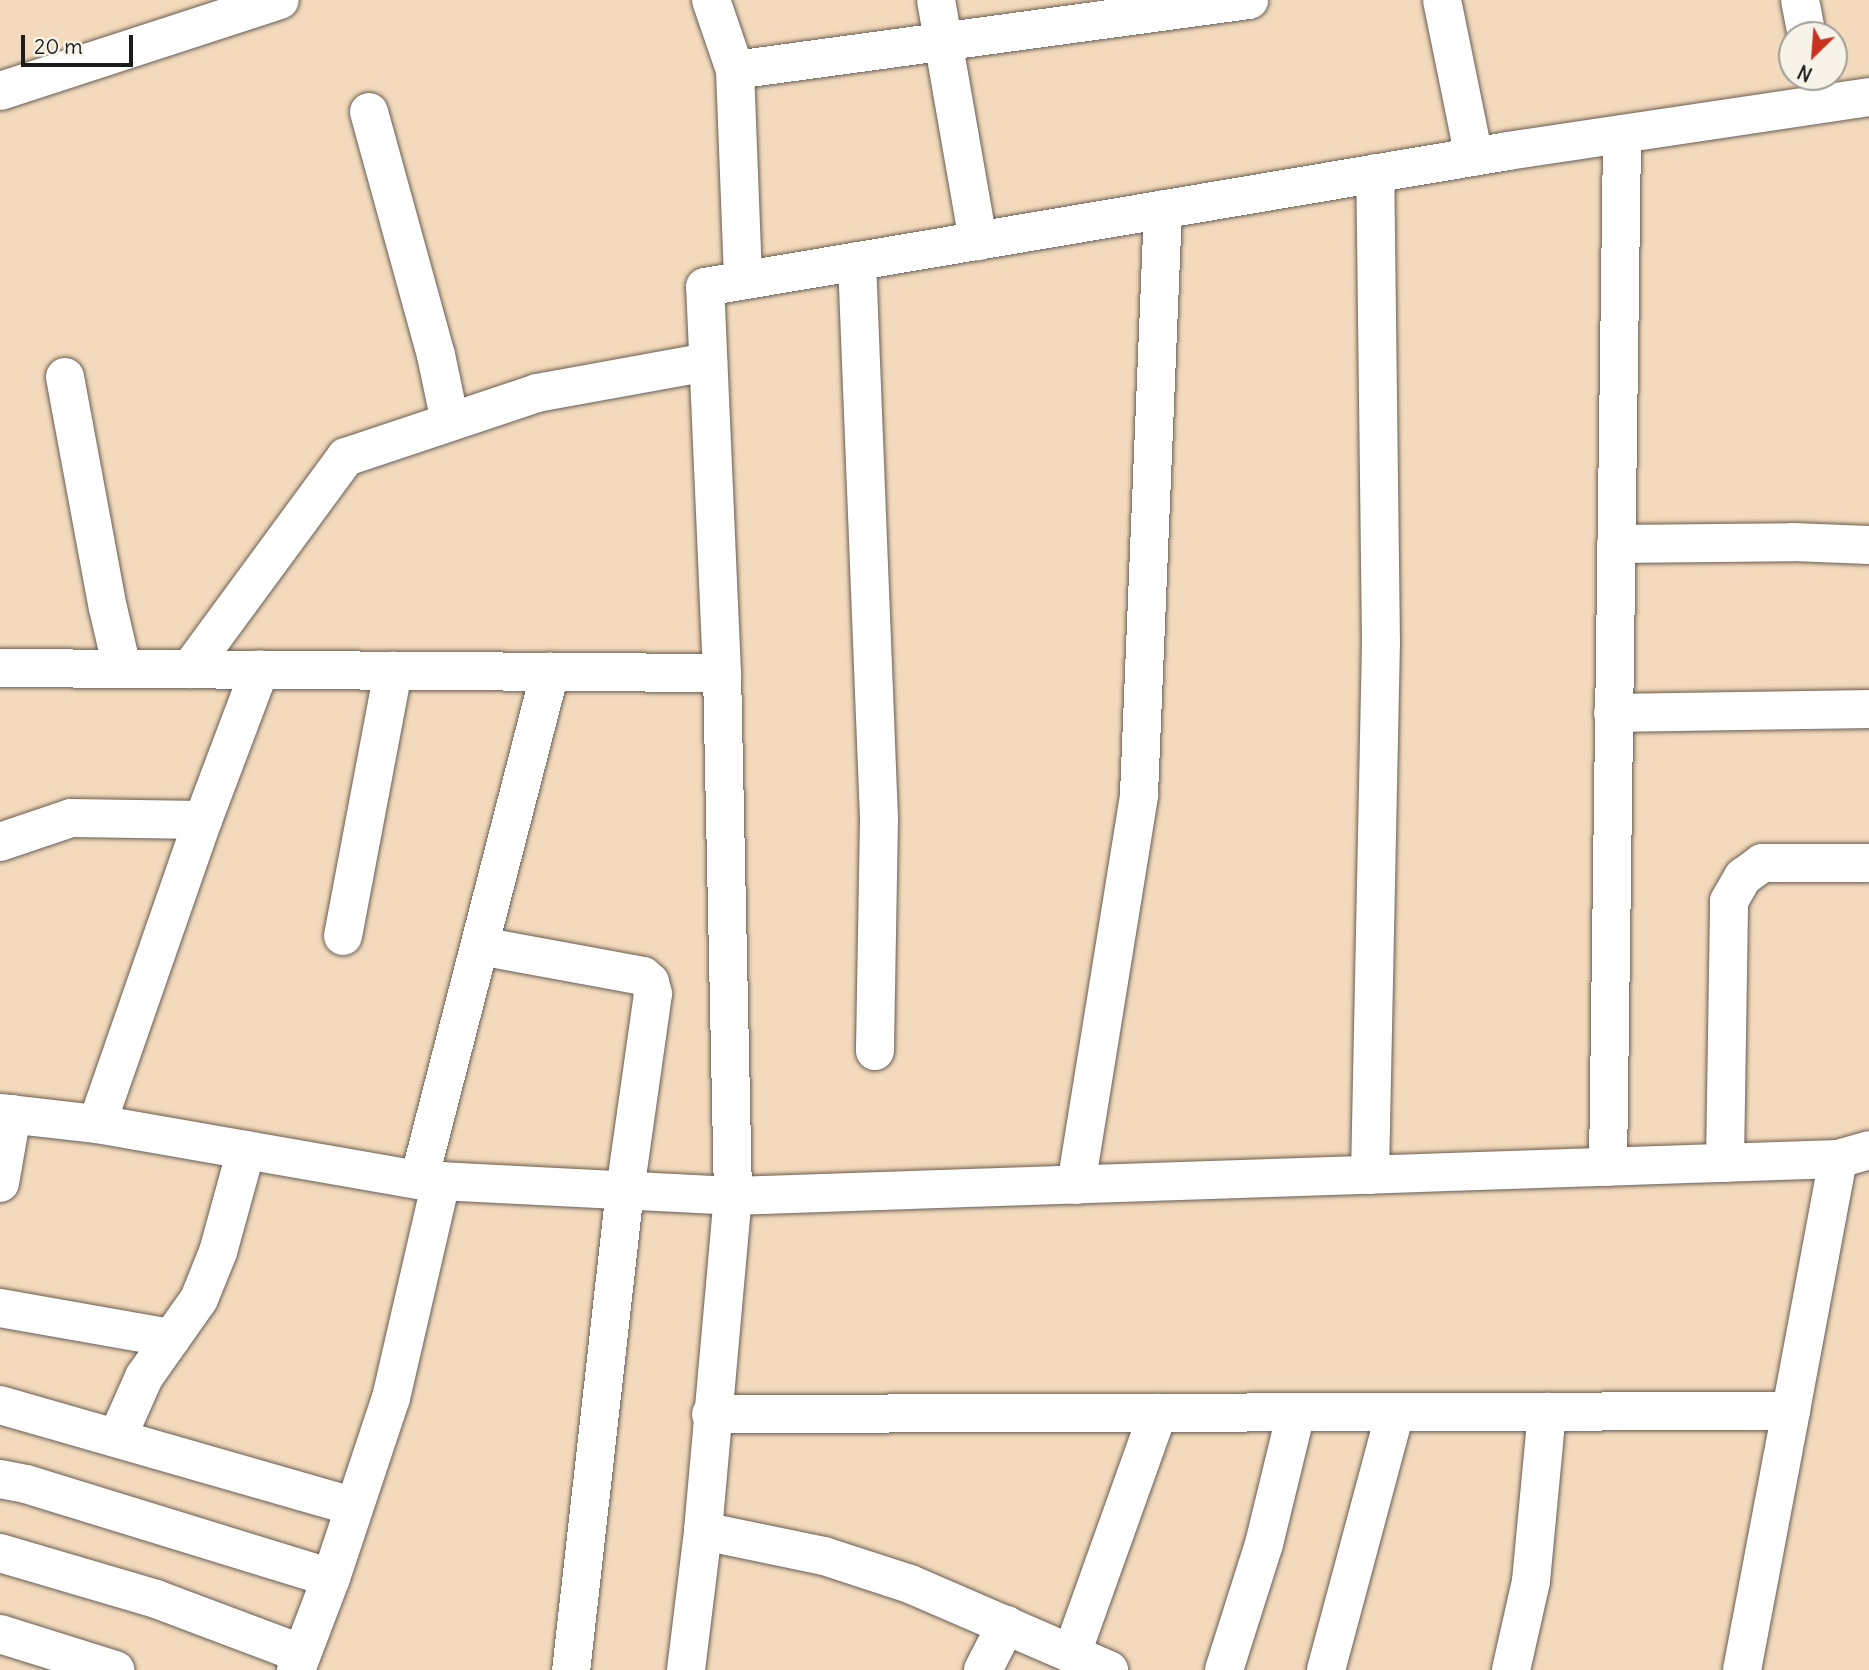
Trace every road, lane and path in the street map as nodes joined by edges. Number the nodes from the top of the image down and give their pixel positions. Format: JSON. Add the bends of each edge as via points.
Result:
{"nodes":[{"id":1,"x":280,"y":0,"type":"edge"},
{"id":2,"x":711,"y":0,"type":"edge"},
{"id":3,"x":936,"y":0,"type":"edge"},
{"id":4,"x":1249,"y":0,"type":"edge"},
{"id":5,"x":1442,"y":0,"type":"edge"},
{"id":6,"x":1800,"y":0,"type":"edge"},
{"id":7,"x":1804,"y":21,"type":"edge"},
{"id":8,"x":941,"y":42,"type":"junction"},
{"id":9,"x":735,"y":70,"type":"junction"},
{"id":10,"x":0,"y":91,"type":"edge"},
{"id":11,"x":1819,"y":91,"type":"edge"},
{"id":12,"x":1869,"y":97,"type":"edge"},
{"id":13,"x":369,"y":112,"type":"dead end"},
{"id":14,"x":1622,"y":134,"type":"junction"},
{"id":15,"x":1474,"y":157,"type":"junction"},
{"id":16,"x":1375,"y":173,"type":"junction"},
{"id":17,"x":1163,"y":209,"type":"junction"},
{"id":18,"x":978,"y":241,"type":"junction"},
{"id":19,"x":857,"y":261,"type":"junction"},
{"id":20,"x":743,"y":280,"type":"junction"},
{"id":21,"x":708,"y":362,"type":"junction"},
{"id":22,"x":65,"y":377,"type":"dead end"},
{"id":23,"x":450,"y":422,"type":"junction"},
{"id":24,"x":1616,"y":544,"type":"junction"},
{"id":25,"x":1869,"y":545,"type":"edge"},
{"id":26,"x":0,"y":668,"type":"edge"},
{"id":27,"x":122,"y":668,"type":"junction"},
{"id":28,"x":190,"y":669,"type":"junction"},
{"id":29,"x":260,"y":669,"type":"junction"},
{"id":30,"x":393,"y":671,"type":"junction"},
{"id":31,"x":550,"y":672,"type":"junction"},
{"id":32,"x":722,"y":673,"type":"junction"},
{"id":33,"x":1869,"y":709,"type":"edge"},
{"id":34,"x":1613,"y":713,"type":"junction"},
{"id":35,"x":203,"y":820,"type":"junction"},
{"id":36,"x":0,"y":842,"type":"edge"},
{"id":37,"x":1869,"y":863,"type":"edge"},
{"id":38,"x":343,"y":936,"type":"dead end"},
{"id":39,"x":480,"y":946,"type":"junction"},
{"id":40,"x":875,"y":1051,"type":"dead end"},
{"id":41,"x":6,"y":1114,"type":"edge"},
{"id":42,"x":97,"y":1124,"type":"junction"},
{"id":43,"x":246,"y":1150,"type":"junction"},
{"id":44,"x":1854,"y":1154,"type":"edge"},
{"id":45,"x":1725,"y":1163,"type":"junction"},
{"id":46,"x":1608,"y":1167,"type":"junction"},
{"id":47,"x":1370,"y":1175,"type":"junction"},
{"id":48,"x":430,"y":1180,"type":"junction"},
{"id":49,"x":0,"y":1183,"type":"edge"},
{"id":50,"x":1076,"y":1185,"type":"junction"},
{"id":51,"x":625,"y":1190,"type":"junction"},
{"id":52,"x":733,"y":1196,"type":"junction"},
{"id":53,"x":0,"y":1308,"type":"edge"},
{"id":54,"x":171,"y":1338,"type":"junction"},
{"id":55,"x":0,"y":1405,"type":"edge"},
{"id":56,"x":1791,"y":1411,"type":"junction"},
{"id":57,"x":1296,"y":1412,"type":"junction"},
{"id":58,"x":1546,"y":1412,"type":"junction"},
{"id":59,"x":1158,"y":1413,"type":"junction"},
{"id":60,"x":1395,"y":1413,"type":"junction"},
{"id":61,"x":711,"y":1414,"type":"junction"},
{"id":62,"x":117,"y":1438,"type":"junction"},
{"id":63,"x":0,"y":1479,"type":"edge"},
{"id":64,"x":353,"y":1507,"type":"junction"},
{"id":65,"x":703,"y":1531,"type":"junction"},
{"id":66,"x":0,"y":1553,"type":"edge"},
{"id":67,"x":331,"y":1578,"type":"junction"},
{"id":68,"x":1006,"y":1625,"type":"junction"},
{"id":69,"x":0,"y":1634,"type":"edge"},
{"id":70,"x":1072,"y":1653,"type":"junction"},
{"id":71,"x":299,"y":1662,"type":"edge"},
{"id":72,"x":115,"y":1670,"type":"edge"},
{"id":73,"x":571,"y":1670,"type":"edge"},
{"id":74,"x":686,"y":1670,"type":"edge"},
{"id":75,"x":983,"y":1670,"type":"edge"},
{"id":76,"x":1109,"y":1670,"type":"edge"},
{"id":77,"x":1224,"y":1670,"type":"edge"},
{"id":78,"x":1326,"y":1670,"type":"edge"},
{"id":79,"x":1511,"y":1670,"type":"edge"},
{"id":80,"x":1742,"y":1670,"type":"edge"}],
"edges":[{"from":1,"to":10,"type":"street"},
{"from":2,"to":9,"type":"street"},
{"from":3,"to":8,"type":"street"},
{"from":4,"to":8,"type":"street"},
{"from":5,"to":15,"type":"street"},
{"from":6,"to":7,"type":"street"},
{"from":8,"to":9,"type":"street"},
{"from":8,"to":18,"type":"street"},
{"from":9,"to":20,"type":"street"},
{"from":11,"to":12,"type":"street"},
{"from":11,"to":14,"type":"street"},
{"from":13,"to":23,"type":"street"},
{"from":14,"to":15,"type":"street"},
{"from":14,"to":24,"type":"street"},
{"from":15,"to":16,"type":"street"},
{"from":16,"to":17,"type":"street"},
{"from":16,"to":47,"type":"street","via":[[1381,643]]},
{"from":17,"to":18,"type":"street"},
{"from":17,"to":50,"type":"street","via":[[1139,794]]},
{"from":18,"to":19,"type":"street"},
{"from":19,"to":20,"type":"street"},
{"from":19,"to":40,"type":"street","via":[[879,819]]},
{"from":20,"to":21,"type":"street","via":[[705,287]]},
{"from":21,"to":23,"type":"street","via":[[537,393]]},
{"from":21,"to":32,"type":"street"},
{"from":22,"to":27,"type":"street"},
{"from":23,"to":28,"type":"street","via":[[346,457]]},
{"from":24,"to":25,"type":"street"},
{"from":24,"to":34,"type":"street"},
{"from":26,"to":27,"type":"street"},
{"from":27,"to":28,"type":"street"},
{"from":28,"to":29,"type":"street"},
{"from":29,"to":30,"type":"street"},
{"from":29,"to":35,"type":"street"},
{"from":30,"to":31,"type":"street"},
{"from":30,"to":38,"type":"street"},
{"from":31,"to":32,"type":"street"},
{"from":31,"to":39,"type":"street"},
{"from":32,"to":52,"type":"street"},
{"from":33,"to":34,"type":"street"},
{"from":34,"to":46,"type":"street"},
{"from":35,"to":36,"type":"street","via":[[71,818]]},
{"from":35,"to":42,"type":"street"},
{"from":37,"to":45,"type":"street","via":[[1762,863],[1743,877],[1729,901]]},
{"from":39,"to":48,"type":"street"},
{"from":39,"to":51,"type":"street","via":[[643,976],[650,982],[653,994]]},
{"from":41,"to":42,"type":"street"},
{"from":41,"to":49,"type":"street"},
{"from":42,"to":43,"type":"street"},
{"from":43,"to":48,"type":"street"},
{"from":43,"to":54,"type":"street","via":[[218,1252],[199,1299]]},
{"from":44,"to":45,"type":"street"},
{"from":44,"to":56,"type":"street"},
{"from":45,"to":46,"type":"street"},
{"from":46,"to":47,"type":"street"},
{"from":47,"to":50,"type":"street"},
{"from":48,"to":51,"type":"street"},
{"from":48,"to":64,"type":"street","via":[[391,1398]]},
{"from":50,"to":52,"type":"street"},
{"from":51,"to":52,"type":"street"},
{"from":51,"to":73,"type":"street"},
{"from":52,"to":61,"type":"street"},
{"from":53,"to":54,"type":"street"},
{"from":54,"to":62,"type":"street","via":[[144,1377]]},
{"from":55,"to":62,"type":"street"},
{"from":56,"to":58,"type":"street"},
{"from":56,"to":80,"type":"street"},
{"from":57,"to":59,"type":"street"},
{"from":57,"to":60,"type":"street"},
{"from":57,"to":77,"type":"street","via":[[1264,1544]]},
{"from":58,"to":60,"type":"street"},
{"from":58,"to":79,"type":"street","via":[[1531,1581]]},
{"from":59,"to":61,"type":"street"},
{"from":59,"to":70,"type":"street"},
{"from":60,"to":78,"type":"street"},
{"from":61,"to":65,"type":"street"},
{"from":62,"to":64,"type":"street"},
{"from":63,"to":67,"type":"street"},
{"from":64,"to":67,"type":"street"},
{"from":65,"to":68,"type":"street","via":[[824,1556],[910,1584]]},
{"from":65,"to":74,"type":"street"},
{"from":66,"to":71,"type":"street","via":[[156,1599]]},
{"from":67,"to":71,"type":"street"},
{"from":68,"to":70,"type":"street"},
{"from":68,"to":75,"type":"street"},
{"from":69,"to":72,"type":"street"},
{"from":70,"to":76,"type":"street"}]}
